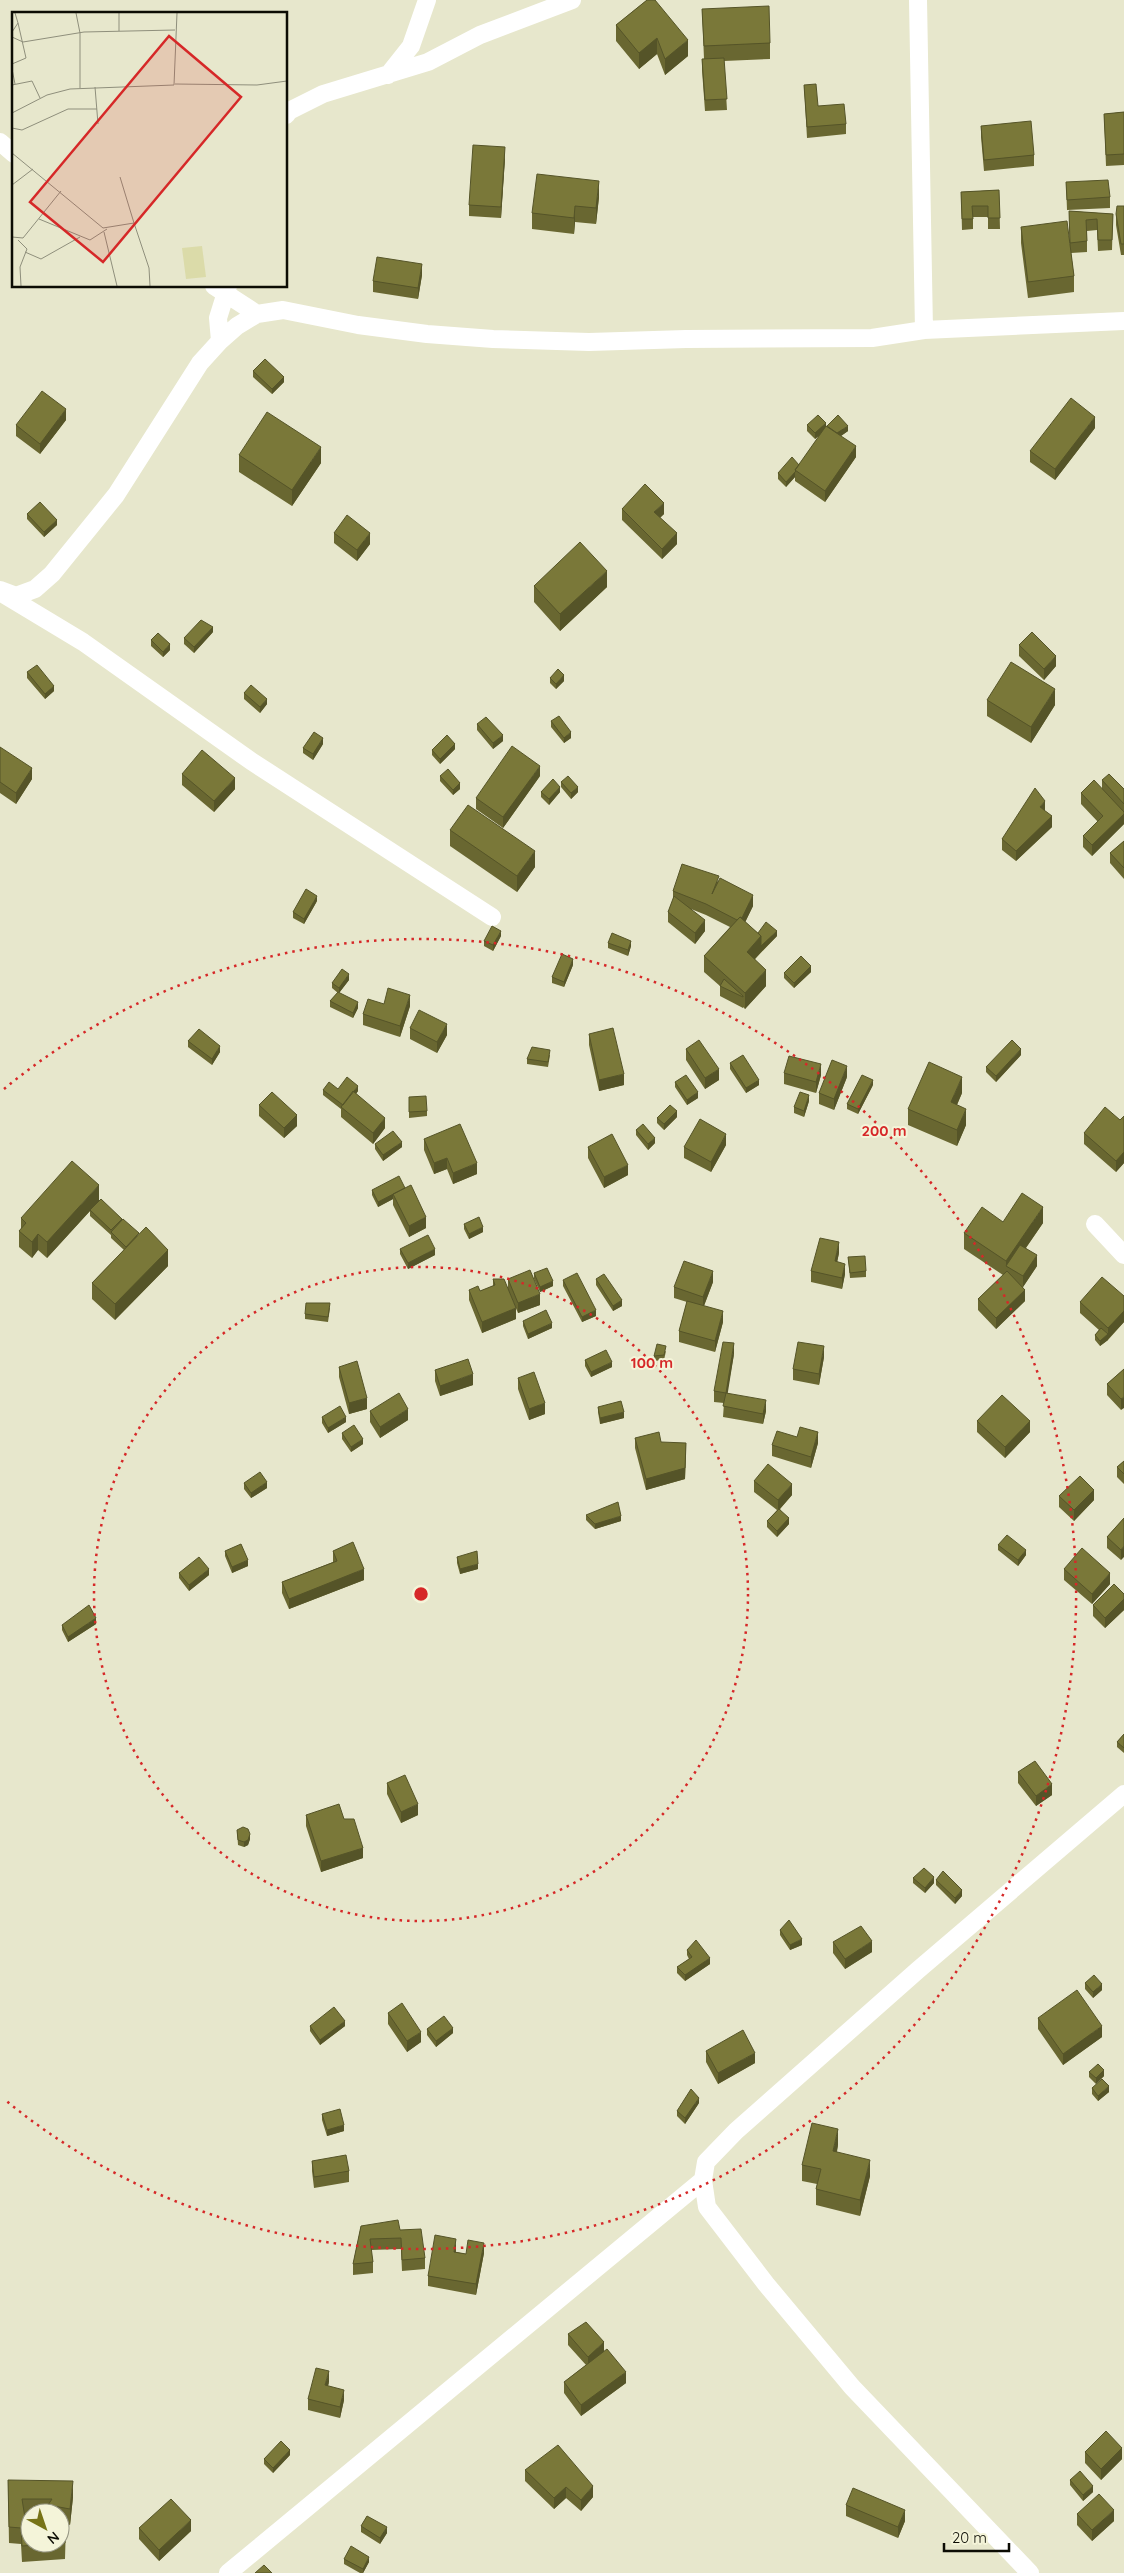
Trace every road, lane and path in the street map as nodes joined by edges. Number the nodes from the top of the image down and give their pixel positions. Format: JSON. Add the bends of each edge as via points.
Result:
{"nodes":[{"id":1,"x":428,"y":0,"type":"edge"},
{"id":2,"x":572,"y":0,"type":"edge"},
{"id":3,"x":918,"y":0,"type":"edge"},
{"id":4,"x":388,"y":75,"type":"junction"},
{"id":5,"x":288,"y":112,"type":"edge"},
{"id":6,"x":0,"y":142,"type":"edge"},
{"id":7,"x":12,"y":152,"type":"edge"},
{"id":8,"x":222,"y":289,"type":"edge"},
{"id":9,"x":258,"y":314,"type":"junction"},
{"id":10,"x":1124,"y":321,"type":"edge"},
{"id":11,"x":924,"y":330,"type":"junction"},
{"id":12,"x":220,"y":341,"type":"junction"},
{"id":13,"x":0,"y":591,"type":"edge"},
{"id":14,"x":492,"y":917,"type":"dead end"},
{"id":15,"x":1095,"y":1224,"type":"dead end"},
{"id":16,"x":1124,"y":1254,"type":"edge"},
{"id":17,"x":1124,"y":1794,"type":"edge"},
{"id":18,"x":703,"y":2180,"type":"junction"},
{"id":19,"x":228,"y":2573,"type":"edge"},
{"id":20,"x":1030,"y":2573,"type":"edge"}],
"edges":[{"from":1,"to":4,"type":"street","via":[[411,46]]},
{"from":2,"to":4,"type":"street","via":[[480,35],[428,62]]},
{"from":3,"to":11,"type":"street"},
{"from":4,"to":5,"type":"street","via":[[323,94]]},
{"from":6,"to":7,"type":"street"},
{"from":8,"to":9,"type":"street"},
{"from":8,"to":12,"type":"street","via":[[218,318]]},
{"from":9,"to":11,"type":"street","via":[[283,310],[427,334],[589,342],[872,338]]},
{"from":9,"to":12,"type":"street"},
{"from":10,"to":11,"type":"street"},
{"from":12,"to":13,"type":"street","via":[[200,363],[116,495],[52,574],[35,589],[16,596]]},
{"from":13,"to":14,"type":"street","via":[[83,642],[251,761]]},
{"from":15,"to":16,"type":"street"},
{"from":17,"to":18,"type":"street","via":[[736,2130],[706,2162]]},
{"from":18,"to":19,"type":"street"},
{"from":18,"to":20,"type":"street","via":[[707,2207],[772,2292],[852,2387]]}]}
